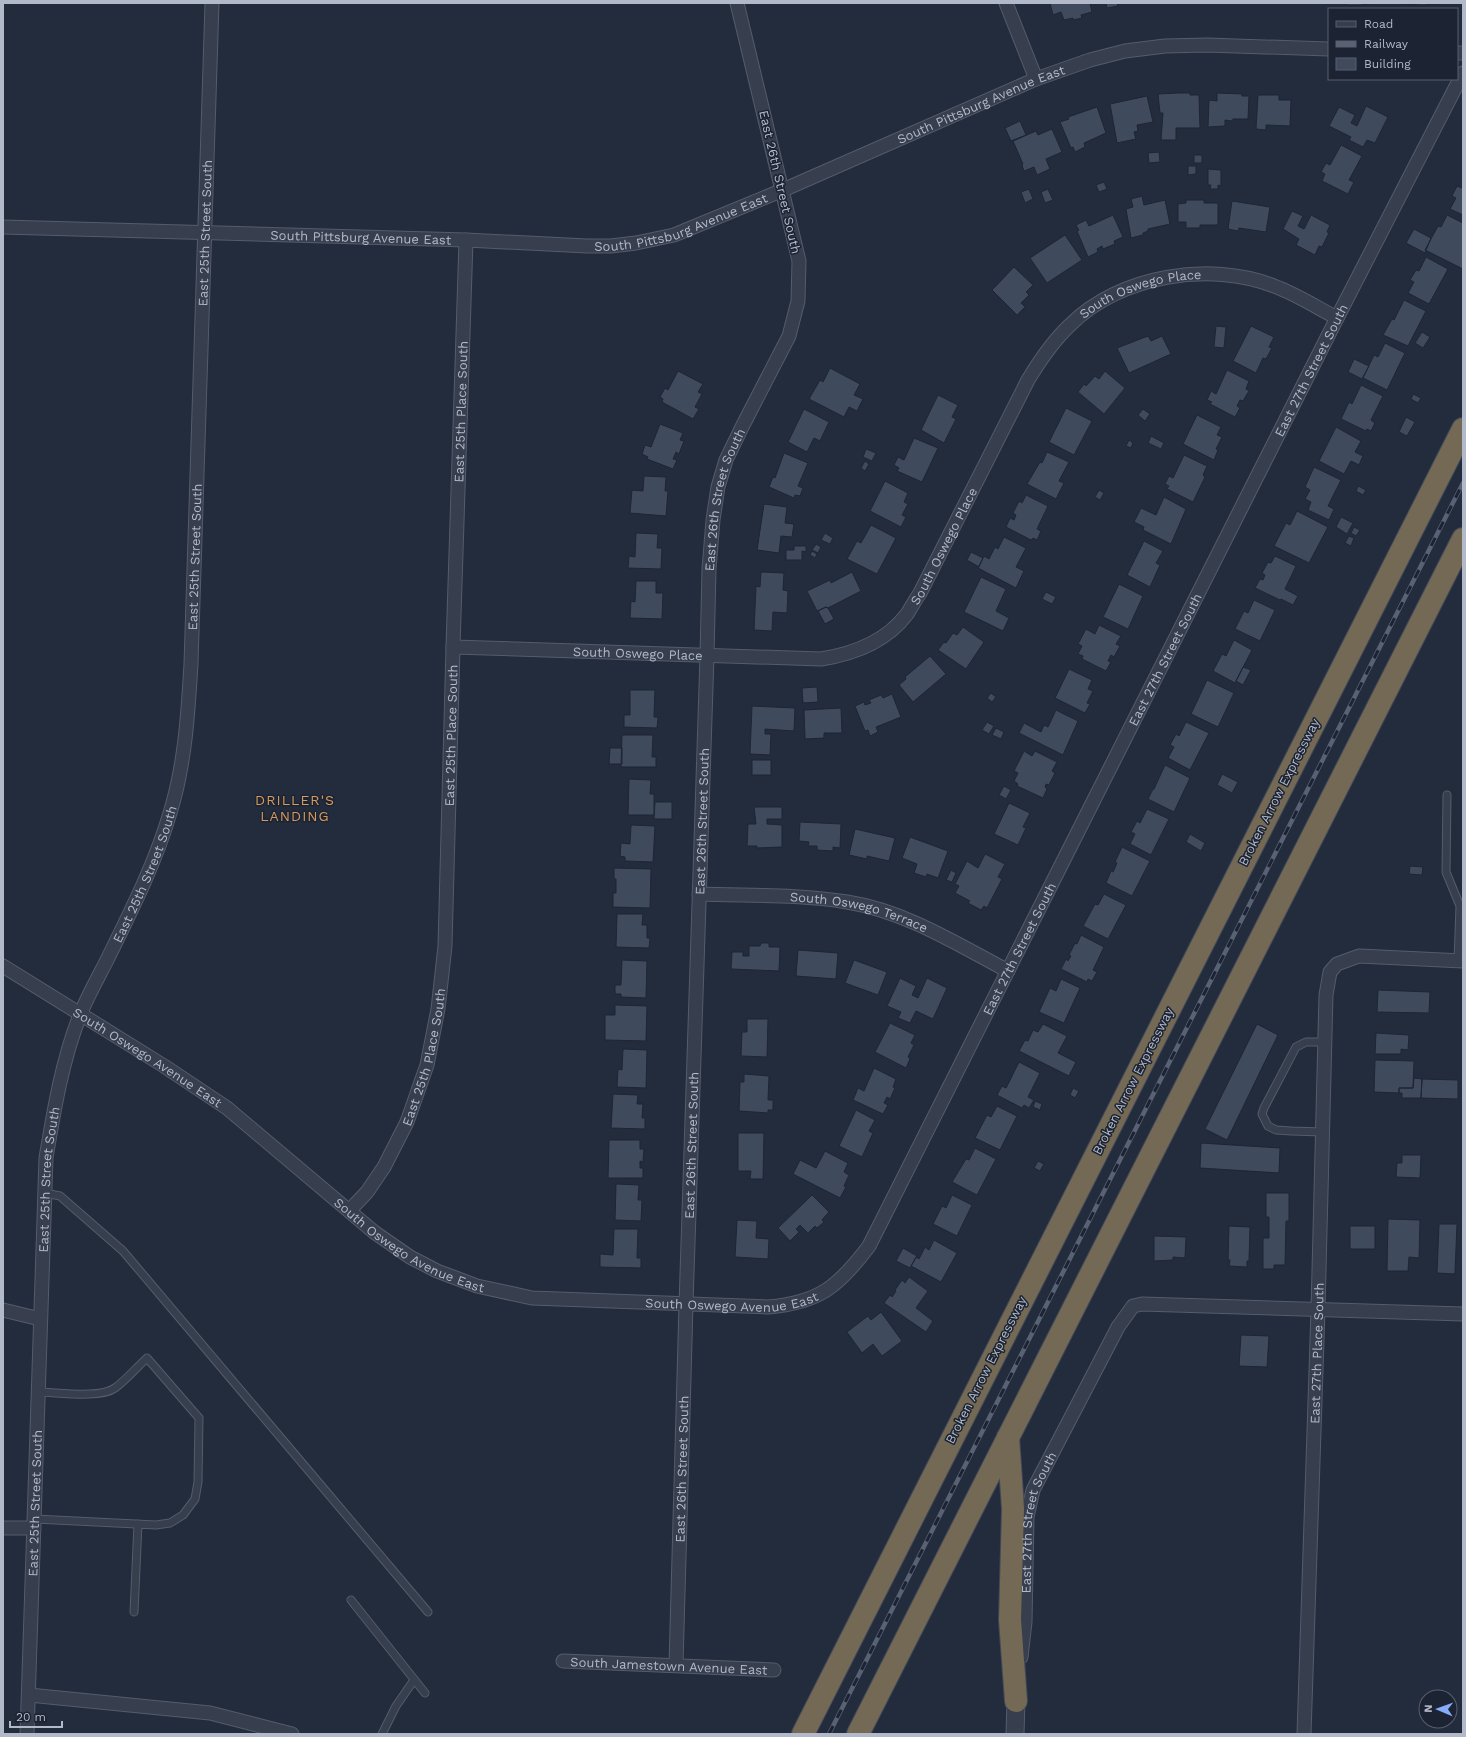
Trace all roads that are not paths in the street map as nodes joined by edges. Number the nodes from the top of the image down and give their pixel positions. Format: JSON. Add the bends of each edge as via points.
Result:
{"nodes":[{"id":1,"x":212,"y":3,"type":"edge"},
{"id":2,"x":737,"y":3,"type":"edge"},
{"id":3,"x":1006,"y":3,"type":"edge"},
{"id":4,"x":1328,"y":49,"type":"edge"},
{"id":5,"x":1463,"y":73,"type":"edge"},
{"id":6,"x":1036,"y":80,"type":"junction"},
{"id":7,"x":783,"y":190,"type":"junction"},
{"id":8,"x":3,"y":227,"type":"edge"},
{"id":9,"x":205,"y":232,"type":"junction"},
{"id":10,"x":466,"y":240,"type":"junction"},
{"id":11,"x":1337,"y":318,"type":"junction"},
{"id":12,"x":1463,"y":429,"type":"edge"},
{"id":13,"x":1463,"y":539,"type":"edge"},
{"id":14,"x":453,"y":647,"type":"junction"},
{"id":15,"x":707,"y":656,"type":"junction"},
{"id":16,"x":1447,"y":795,"type":"dead end"},
{"id":17,"x":699,"y":894,"type":"junction"},
{"id":18,"x":1461,"y":961,"type":"edge"},
{"id":19,"x":3,"y":966,"type":"edge"},
{"id":20,"x":1008,"y":971,"type":"junction"},
{"id":21,"x":80,"y":1014,"type":"junction"},
{"id":22,"x":1326,"y":1042,"type":"junction"},
{"id":23,"x":1323,"y":1132,"type":"junction"},
{"id":24,"x":45,"y":1193,"type":"junction"},
{"id":25,"x":350,"y":1210,"type":"junction"},
{"id":26,"x":869,"y":1246,"type":"joint"},
{"id":27,"x":686,"y":1305,"type":"junction"},
{"id":28,"x":3,"y":1310,"type":"edge"},
{"id":29,"x":1318,"y":1310,"type":"junction"},
{"id":30,"x":1463,"y":1314,"type":"edge"},
{"id":31,"x":40,"y":1319,"type":"junction"},
{"id":32,"x":38,"y":1392,"type":"junction"},
{"id":33,"x":1008,"y":1436,"type":"junction"},
{"id":34,"x":34,"y":1524,"type":"junction"},
{"id":35,"x":138,"y":1524,"type":"junction"},
{"id":36,"x":3,"y":1528,"type":"edge"},
{"id":37,"x":351,"y":1600,"type":"dead end"},
{"id":38,"x":134,"y":1612,"type":"dead end"},
{"id":39,"x":428,"y":1612,"type":"dead end"},
{"id":40,"x":563,"y":1661,"type":"dead end"},
{"id":41,"x":676,"y":1665,"type":"junction"},
{"id":42,"x":774,"y":1670,"type":"dead end"},
{"id":43,"x":414,"y":1680,"type":"junction"},
{"id":44,"x":425,"y":1693,"type":"dead end"},
{"id":45,"x":29,"y":1695,"type":"junction"},
{"id":46,"x":1016,"y":1701,"type":"junction"},
{"id":47,"x":27,"y":1734,"type":"edge"},
{"id":48,"x":292,"y":1734,"type":"edge"},
{"id":49,"x":382,"y":1734,"type":"edge"},
{"id":50,"x":803,"y":1734,"type":"edge"},
{"id":51,"x":858,"y":1734,"type":"edge"},
{"id":52,"x":1015,"y":1734,"type":"edge"},
{"id":53,"x":1304,"y":1734,"type":"edge"}],
"edges":[{"from":1,"to":9,"type":"street","name":"East 25th Street South"},
{"from":2,"to":7,"type":"street","name":"East 26th Street South"},
{"from":3,"to":6,"type":"street"},
{"from":4,"to":6,"type":"street","name":"South Pittsburg Avenue East","via":[[1207,45],[1147,48],[1090,60]]},
{"from":5,"to":11,"type":"street","name":"East 27th Street South"},
{"from":6,"to":7,"type":"street","name":"South Pittsburg Avenue East"},
{"from":7,"to":10,"type":"street","name":"South Pittsburg Avenue East","via":[[674,235],[636,243],[587,246]]},
{"from":7,"to":15,"type":"street","name":"East 26th Street South","via":[[799,261],[798,301],[789,336],[726,460],[718,487],[708,569]]},
{"from":8,"to":9,"type":"street","name":"South Pittsburg Avenue East"},
{"from":9,"to":10,"type":"street","name":"South Pittsburg Avenue East"},
{"from":9,"to":21,"type":"street","name":"East 25th Street South","via":[[192,664],[182,757],[170,812],[157,853]]},
{"from":10,"to":14,"type":"street","name":"East 25th Place South"},
{"from":11,"to":15,"type":"street","name":"South Oswego Place","via":[[1274,286],[1244,277],[1212,274],[1184,274],[1156,279],[1128,288],[1094,305],[1070,324],[1043,355],[920,593],[906,615],[894,627],[880,639],[858,650],[821,659]]},
{"from":11,"to":20,"type":"street","name":"East 27th Street South"},
{"from":12,"to":50,"type":"highway","name":"Broken Arrow Expressway"},
{"from":13,"to":33,"type":"highway"},
{"from":14,"to":15,"type":"street","name":"South Oswego Place"},
{"from":14,"to":25,"type":"street","name":"East 25th Place South","via":[[445,946],[438,1009],[427,1065],[407,1122],[384,1167]]},
{"from":15,"to":17,"type":"street","name":"East 26th Street South"},
{"from":16,"to":18,"type":"lane","via":[[1446,872],[1460,906]]},
{"from":17,"to":20,"type":"street","name":"South Oswego Terrace","via":[[848,902],[913,922]]},
{"from":17,"to":27,"type":"street","name":"East 26th Street South"},
{"from":18,"to":22,"type":"street","name":"East 27th Place South","via":[[1359,956],[1337,964],[1330,972],[1326,995]]},
{"from":19,"to":21,"type":"street","name":"South Oswego Avenue East"},
{"from":20,"to":26,"type":"street","name":"East 27th Street South"},
{"from":21,"to":24,"type":"street","name":"East 25th Street South","via":[[58,1087],[46,1158]]},
{"from":21,"to":25,"type":"street","name":"South Oswego Avenue East","via":[[227,1108]]},
{"from":22,"to":23,"type":"street","name":"East 27th Place South"},
{"from":22,"to":23,"type":"lane","via":[[1306,1042],[1296,1047],[1262,1114],[1268,1126],[1276,1130]]},
{"from":23,"to":29,"type":"street","name":"East 27th Place South"},
{"from":24,"to":31,"type":"street","name":"East 25th Street South"},
{"from":24,"to":39,"type":"lane","via":[[60,1196],[123,1251]]},
{"from":25,"to":27,"type":"street","name":"South Oswego Avenue East","via":[[374,1232],[410,1257],[437,1272],[477,1286],[532,1298]]},
{"from":26,"to":27,"type":"street","name":"South Oswego Avenue East","via":[[853,1267],[826,1291],[790,1305]]},
{"from":27,"to":41,"type":"street","name":"East 26th Street South"},
{"from":28,"to":31,"type":"street"},
{"from":29,"to":30,"type":"street","name":"East 27th Street South"},
{"from":29,"to":46,"type":"street","name":"East 27th Street South","via":[[1142,1304],[1133,1306],[1118,1327],[1033,1490],[1027,1517],[1025,1622]]},
{"from":29,"to":53,"type":"street","name":"East 27th Place South"},
{"from":31,"to":32,"type":"street","name":"East 25th Street South"},
{"from":32,"to":34,"type":"street","name":"East 25th Street South"},
{"from":32,"to":35,"type":"lane","via":[[104,1393],[114,1389],[147,1358],[200,1418],[195,1500],[183,1514],[170,1523]]},
{"from":33,"to":46,"type":"highway","via":[[1013,1509],[1010,1620]]},
{"from":33,"to":51,"type":"highway"},
{"from":34,"to":35,"type":"lane"},
{"from":34,"to":36,"type":"street"},
{"from":34,"to":45,"type":"street","name":"East 25th Street South"},
{"from":35,"to":38,"type":"lane"},
{"from":37,"to":43,"type":"lane"},
{"from":40,"to":41,"type":"street","name":"South Jamestown Avenue East"},
{"from":41,"to":42,"type":"street","name":"South Jamestown Avenue East"},
{"from":43,"to":44,"type":"lane"},
{"from":43,"to":49,"type":"lane","via":[[396,1706]]},
{"from":45,"to":47,"type":"street","name":"East 25th Street South"},
{"from":45,"to":48,"type":"street","via":[[210,1713]]},
{"from":46,"to":52,"type":"street","name":"East 27th Street South"}]}
